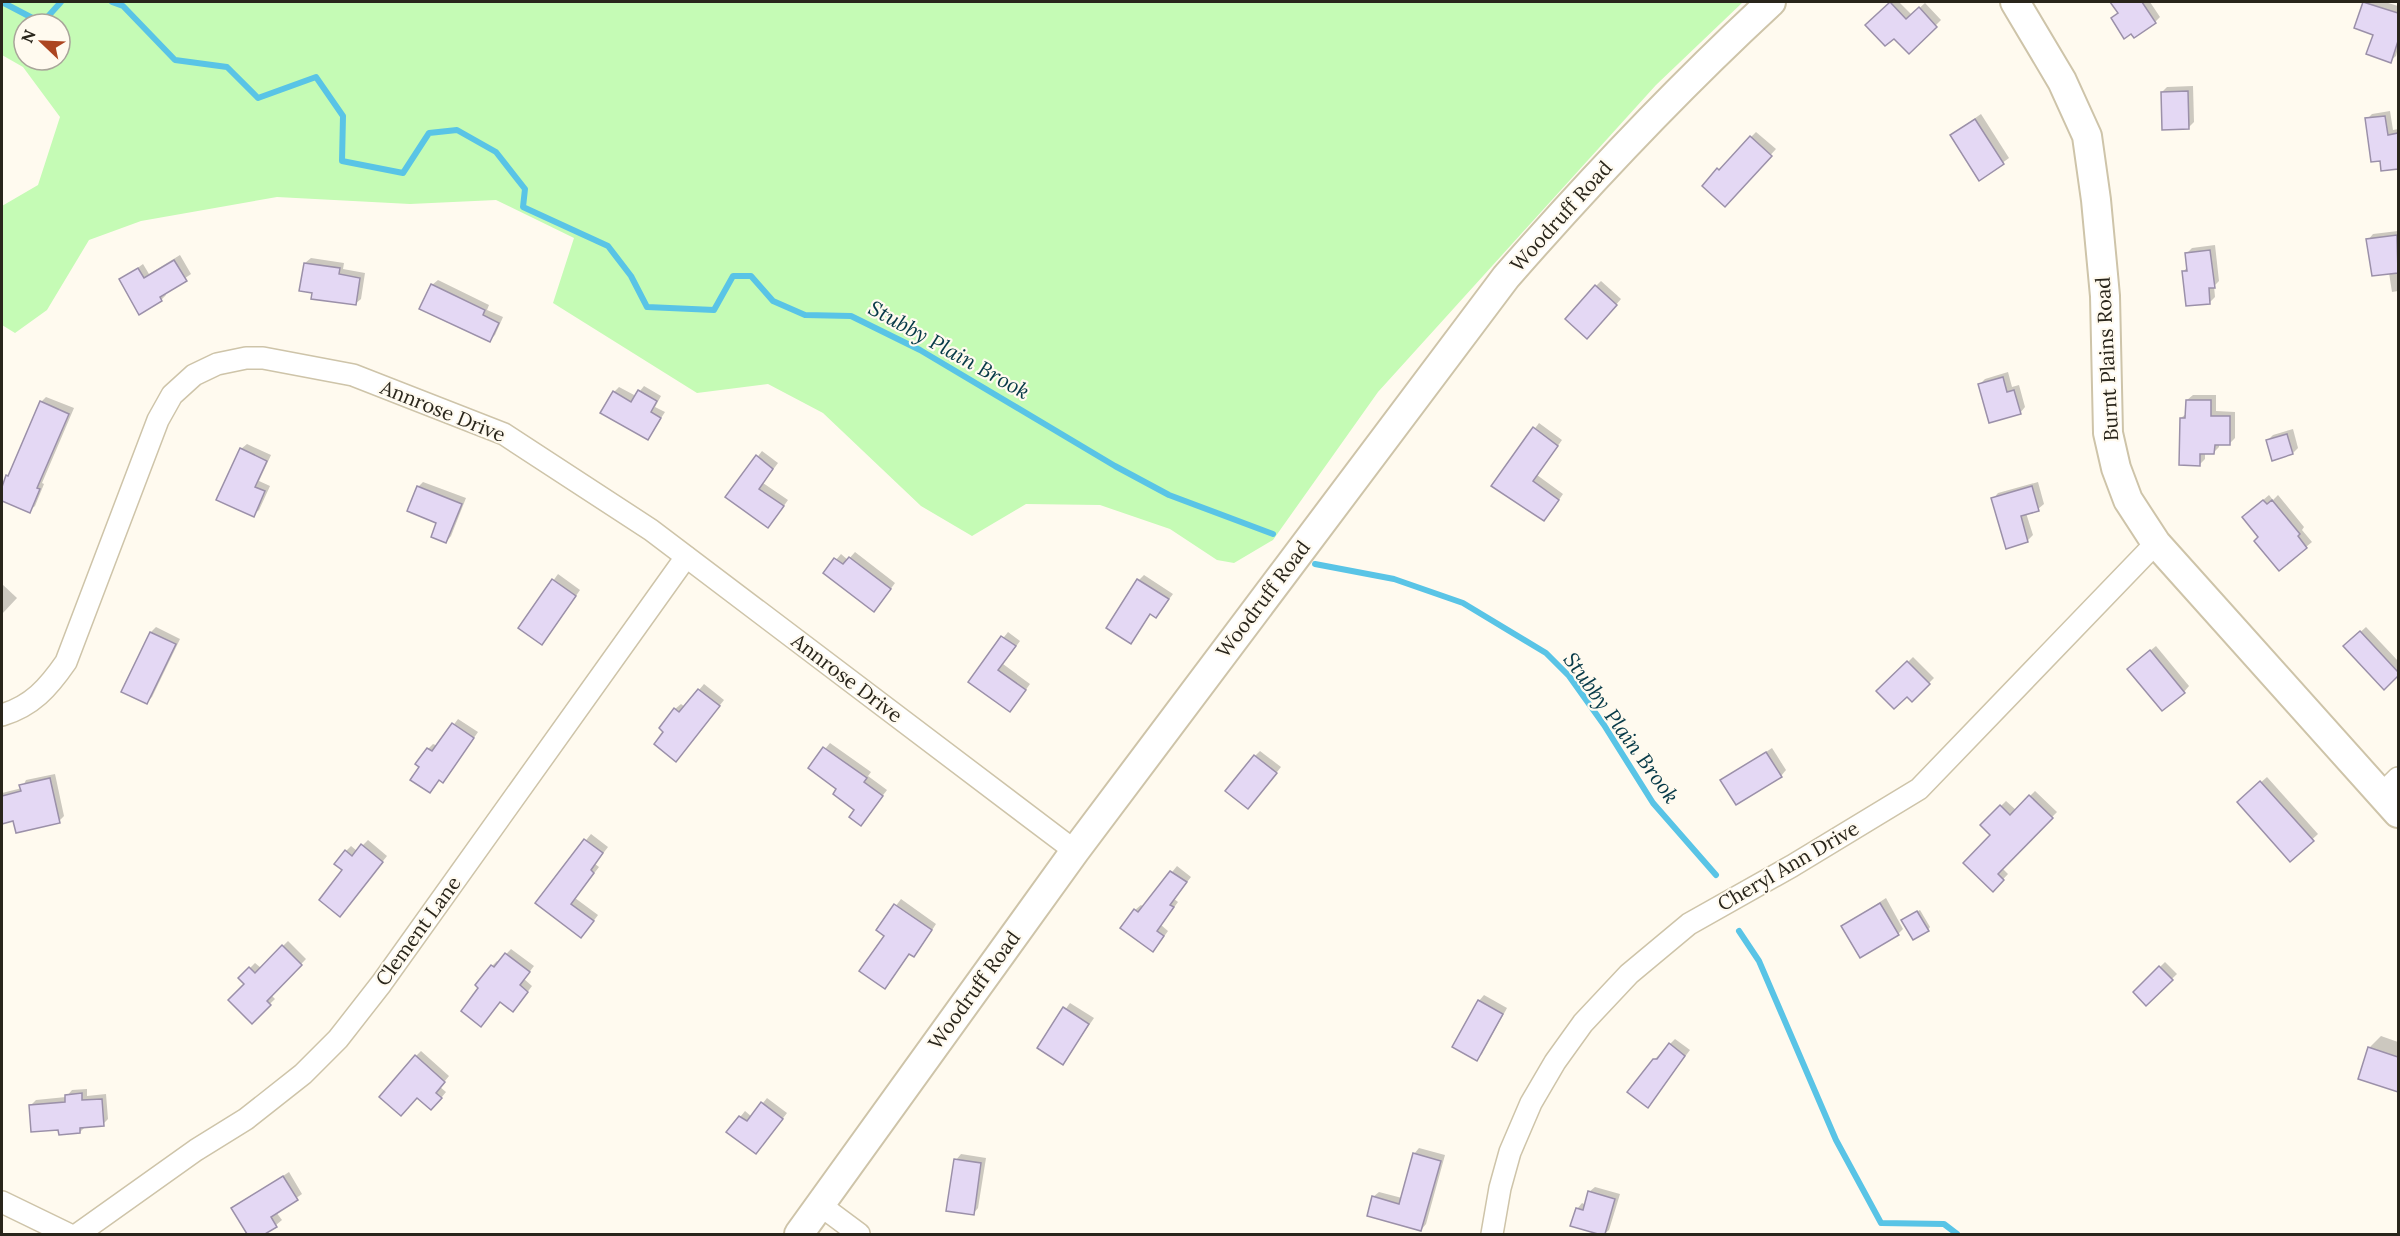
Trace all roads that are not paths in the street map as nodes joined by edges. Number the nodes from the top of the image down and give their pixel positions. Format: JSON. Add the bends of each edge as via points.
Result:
{"nodes":[{"id":1,"x":1771,"y":2,"type":"edge"},
{"id":2,"x":2015,"y":2,"type":"edge"},
{"id":3,"x":2157,"y":543,"type":"junction"},
{"id":4,"x":686,"y":556,"type":"junction"},
{"id":5,"x":2,"y":715,"type":"edge"},
{"id":6,"x":2393,"y":795,"type":"edge"},
{"id":7,"x":1075,"y":851,"type":"junction"},
{"id":8,"x":2,"y":1202,"type":"edge"},
{"id":9,"x":820,"y":1205,"type":"junction"},
{"id":10,"x":68,"y":1234,"type":"edge"},
{"id":11,"x":78,"y":1234,"type":"edge"},
{"id":12,"x":799,"y":1234,"type":"edge"},
{"id":13,"x":860,"y":1234,"type":"edge"},
{"id":14,"x":1492,"y":1234,"type":"edge"}],
"edges":[{"from":1,"to":7,"type":"street","name":"Woodruff Road","via":[[1584,188],[1506,277]]},
{"from":2,"to":3,"type":"street","name":"Burnt Plains Road","via":[[2062,81],[2087,136],[2104,296],[2108,434],[2128,500]]},
{"from":3,"to":6,"type":"street","name":"Burnt Plains Road"},
{"from":3,"to":14,"type":"street","name":"Cheryl Ann Drive","via":[[1919,789],[1689,924],[1629,974],[1583,1023],[1531,1103],[1510,1152]]},
{"from":4,"to":5,"type":"street","name":"Annrose Drive","via":[[504,434],[353,375],[263,358],[231,361],[200,372],[172,395],[158,420],[66,662],[37,698]]},
{"from":4,"to":7,"type":"street","name":"Annrose Drive"},
{"from":4,"to":11,"type":"street","name":"Clement Lane","via":[[338,1039],[303,1074],[246,1119]]},
{"from":7,"to":9,"type":"street","name":"Woodruff Road"},
{"from":8,"to":10,"type":"street"},
{"from":9,"to":12,"type":"street","name":"Woodruff Road"},
{"from":9,"to":13,"type":"street"}]}
